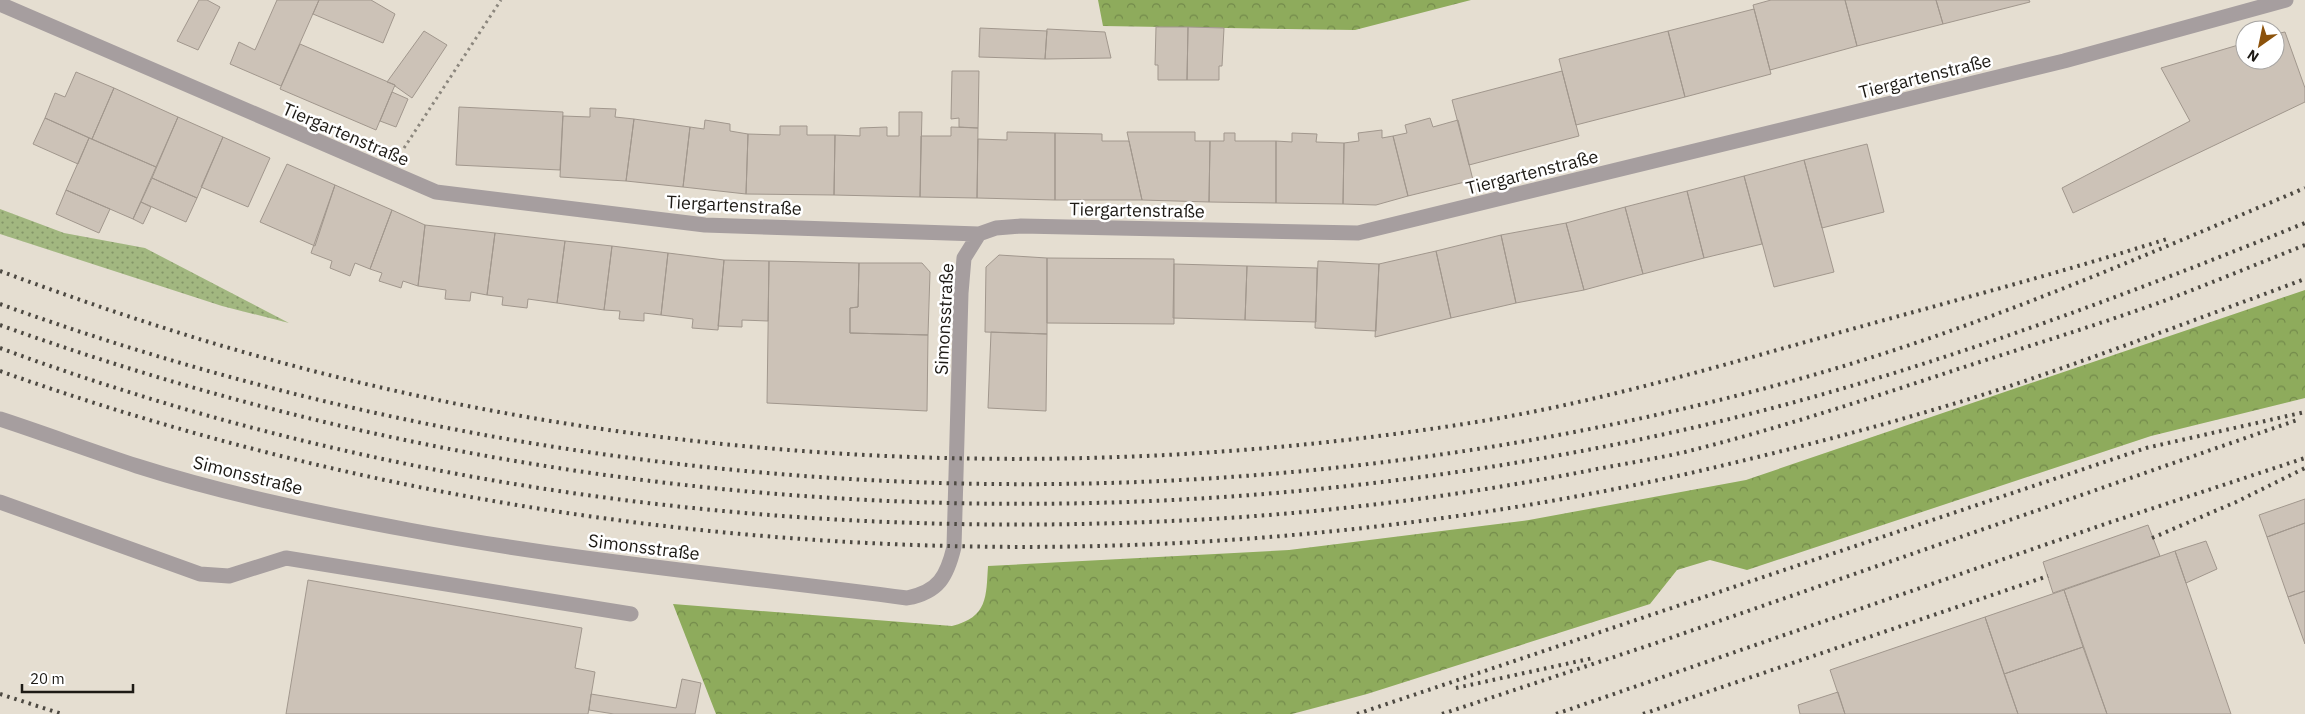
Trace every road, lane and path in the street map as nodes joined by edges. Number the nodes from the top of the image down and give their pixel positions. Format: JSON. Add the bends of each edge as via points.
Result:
{"nodes":[{"id":1,"x":500,"y":0,"type":"edge"},
{"id":2,"x":2286,"y":0,"type":"edge"},
{"id":3,"x":0,"y":4,"type":"edge"},
{"id":4,"x":388,"y":173,"type":"junction"},
{"id":5,"x":979,"y":234,"type":"junction"},
{"id":6,"x":0,"y":419,"type":"edge"},
{"id":7,"x":0,"y":502,"type":"edge"},
{"id":8,"x":631,"y":614,"type":"dead end"}],
"edges":[{"from":1,"to":4,"type":"path"},
{"from":2,"to":5,"type":"street","name":"Tiergartenstraße","via":[[2064,61],[1358,233],[1021,226],[996,228]]},
{"from":3,"to":4,"type":"street","name":"Tiergartenstraße"},
{"from":4,"to":5,"type":"street","name":"Tiergartenstraße","via":[[436,192],[705,225]]},
{"from":5,"to":6,"type":"street","name":"Simonsstraße","via":[[964,258],[961,294],[954,547],[940,583],[922,595],[907,598],[580,559],[407,530],[225,490],[138,466]]},
{"from":7,"to":8,"type":"street","via":[[200,574],[229,576],[286,558]]}]}
